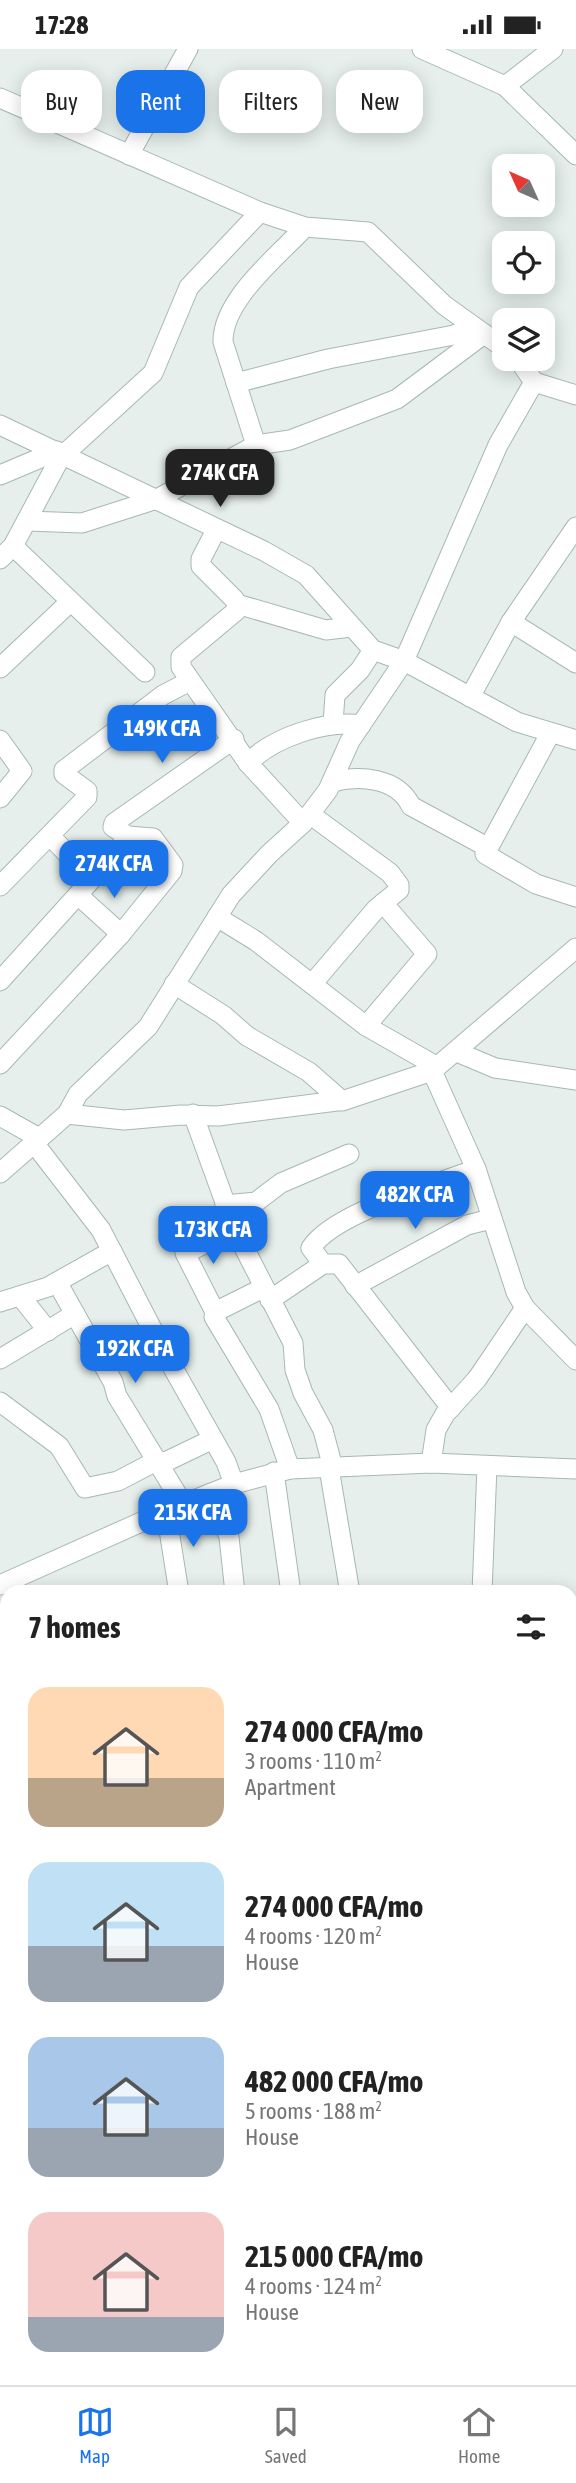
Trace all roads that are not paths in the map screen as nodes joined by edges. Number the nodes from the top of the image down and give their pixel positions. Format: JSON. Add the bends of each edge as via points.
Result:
{"nodes":[{"id":1,"x":188,"y":49,"type":"edge"},
{"id":2,"x":422,"y":49,"type":"edge"},
{"id":3,"x":553,"y":49,"type":"edge"},
{"id":4,"x":505,"y":86,"type":"junction"},
{"id":5,"x":0,"y":98,"type":"edge"},
{"id":6,"x":129,"y":155,"type":"junction"},
{"id":7,"x":576,"y":155,"type":"edge"},
{"id":8,"x":260,"y":212,"type":"junction"},
{"id":9,"x":305,"y":227,"type":"junction"},
{"id":10,"x":478,"y":330,"type":"junction"},
{"id":11,"x":492,"y":340,"type":"edge"},
{"id":12,"x":526,"y":371,"type":"edge"},
{"id":13,"x":534,"y":382,"type":"junction"},
{"id":14,"x":236,"y":383,"type":"junction"},
{"id":15,"x":576,"y":395,"type":"edge"},
{"id":16,"x":0,"y":425,"type":"edge"},
{"id":17,"x":256,"y":445,"type":"junction"},
{"id":18,"x":61,"y":452,"type":"junction"},
{"id":19,"x":0,"y":475,"type":"edge"},
{"id":20,"x":157,"y":499,"type":"junction"},
{"id":21,"x":27,"y":521,"type":"junction"},
{"id":22,"x":576,"y":527,"type":"edge"},
{"id":23,"x":216,"y":530,"type":"junction"},
{"id":24,"x":6,"y":552,"type":"edge"},
{"id":25,"x":70,"y":602,"type":"junction"},
{"id":26,"x":237,"y":604,"type":"junction"},
{"id":27,"x":511,"y":622,"type":"junction"},
{"id":28,"x":351,"y":627,"type":"junction"},
{"id":29,"x":373,"y":650,"type":"junction"},
{"id":30,"x":404,"y":661,"type":"junction"},
{"id":31,"x":576,"y":663,"type":"edge"},
{"id":32,"x":0,"y":668,"type":"edge"},
{"id":33,"x":145,"y":672,"type":"dead end"},
{"id":34,"x":190,"y":681,"type":"junction"},
{"id":35,"x":470,"y":697,"type":"junction"},
{"id":36,"x":333,"y":724,"type":"junction"},
{"id":37,"x":361,"y":725,"type":"junction"},
{"id":38,"x":550,"y":734,"type":"junction"},
{"id":39,"x":0,"y":740,"type":"edge"},
{"id":40,"x":233,"y":740,"type":"junction"},
{"id":41,"x":576,"y":740,"type":"edge"},
{"id":42,"x":248,"y":763,"type":"junction"},
{"id":43,"x":332,"y":782,"type":"junction"},
{"id":44,"x":0,"y":798,"type":"edge"},
{"id":45,"x":307,"y":819,"type":"junction"},
{"id":46,"x":50,"y":836,"type":"junction"},
{"id":47,"x":128,"y":836,"type":"junction"},
{"id":48,"x":487,"y":847,"type":"junction"},
{"id":49,"x":93,"y":877,"type":"junction"},
{"id":50,"x":0,"y":886,"type":"edge"},
{"id":51,"x":79,"y":896,"type":"junction"},
{"id":52,"x":576,"y":897,"type":"edge"},
{"id":53,"x":383,"y":903,"type":"junction"},
{"id":54,"x":217,"y":917,"type":"junction"},
{"id":55,"x":121,"y":934,"type":"junction"},
{"id":56,"x":576,"y":948,"type":"edge"},
{"id":57,"x":0,"y":981,"type":"edge"},
{"id":58,"x":312,"y":983,"type":"junction"},
{"id":59,"x":174,"y":984,"type":"junction"},
{"id":60,"x":366,"y":1026,"type":"junction"},
{"id":61,"x":457,"y":1052,"type":"junction"},
{"id":62,"x":0,"y":1064,"type":"edge"},
{"id":63,"x":434,"y":1069,"type":"junction"},
{"id":64,"x":576,"y":1080,"type":"edge"},
{"id":65,"x":342,"y":1101,"type":"junction"},
{"id":66,"x":67,"y":1114,"type":"junction"},
{"id":67,"x":193,"y":1114,"type":"junction"},
{"id":68,"x":0,"y":1116,"type":"edge"},
{"id":69,"x":36,"y":1140,"type":"junction"},
{"id":70,"x":349,"y":1154,"type":"dead end"},
{"id":71,"x":476,"y":1169,"type":"junction"},
{"id":72,"x":0,"y":1173,"type":"edge"},
{"id":73,"x":225,"y":1205,"type":"junction"},
{"id":74,"x":491,"y":1219,"type":"junction"},
{"id":75,"x":235,"y":1230,"type":"junction"},
{"id":76,"x":112,"y":1251,"type":"junction"},
{"id":77,"x":323,"y":1264,"type":"junction"},
{"id":78,"x":57,"y":1282,"type":"junction"},
{"id":79,"x":355,"y":1286,"type":"junction"},
{"id":80,"x":266,"y":1294,"type":"junction"},
{"id":81,"x":21,"y":1297,"type":"junction"},
{"id":82,"x":0,"y":1302,"type":"edge"},
{"id":83,"x":525,"y":1308,"type":"junction"},
{"id":84,"x":215,"y":1312,"type":"junction"},
{"id":85,"x":75,"y":1314,"type":"junction"},
{"id":86,"x":48,"y":1331,"type":"junction"},
{"id":87,"x":0,"y":1359,"type":"edge"},
{"id":88,"x":576,"y":1360,"type":"edge"},
{"id":89,"x":0,"y":1402,"type":"edge"},
{"id":90,"x":451,"y":1408,"type":"junction"},
{"id":91,"x":213,"y":1439,"type":"junction"},
{"id":92,"x":159,"y":1462,"type":"junction"},
{"id":93,"x":431,"y":1463,"type":"junction"},
{"id":94,"x":487,"y":1467,"type":"junction"},
{"id":95,"x":331,"y":1468,"type":"junction"},
{"id":96,"x":576,"y":1469,"type":"edge"},
{"id":97,"x":282,"y":1471,"type":"junction"},
{"id":98,"x":234,"y":1484,"type":"junction"},
{"id":99,"x":211,"y":1493,"type":"junction"},
{"id":100,"x":175,"y":1507,"type":"junction"},
{"id":101,"x":0,"y":1585,"type":"edge"},
{"id":102,"x":179,"y":1585,"type":"edge"},
{"id":103,"x":234,"y":1585,"type":"edge"},
{"id":104,"x":289,"y":1585,"type":"edge"},
{"id":105,"x":349,"y":1585,"type":"edge"},
{"id":106,"x":482,"y":1585,"type":"edge"}],
"edges":[{"from":1,"to":6,"type":"street"},
{"from":2,"to":4,"type":"street"},
{"from":3,"to":4,"type":"street"},
{"from":4,"to":7,"type":"street"},
{"from":5,"to":6,"type":"street"},
{"from":6,"to":8,"type":"street"},
{"from":8,"to":9,"type":"street"},
{"from":8,"to":18,"type":"street","via":[[189,286],[153,373]]},
{"from":9,"to":10,"type":"street","via":[[368,232],[444,305]]},
{"from":9,"to":14,"type":"street","via":[[232,306],[223,342]]},
{"from":10,"to":11,"type":"street"},
{"from":10,"to":14,"type":"street","via":[[310,362]]},
{"from":10,"to":17,"type":"street","via":[[397,400],[290,440]]},
{"from":12,"to":13,"type":"street"},
{"from":13,"to":15,"type":"street"},
{"from":13,"to":30,"type":"street","via":[[498,445]]},
{"from":14,"to":17,"type":"street"},
{"from":16,"to":18,"type":"street"},
{"from":17,"to":20,"type":"street"},
{"from":18,"to":19,"type":"street"},
{"from":18,"to":20,"type":"street"},
{"from":18,"to":21,"type":"street"},
{"from":20,"to":21,"type":"street","via":[[82,523]]},
{"from":20,"to":23,"type":"street"},
{"from":21,"to":24,"type":"street"},
{"from":22,"to":27,"type":"street"},
{"from":23,"to":26,"type":"street","via":[[201,566]]},
{"from":23,"to":28,"type":"street","via":[[306,575]]},
{"from":24,"to":25,"type":"street"},
{"from":25,"to":32,"type":"street"},
{"from":25,"to":33,"type":"street"},
{"from":26,"to":28,"type":"street","via":[[326,630]]},
{"from":26,"to":34,"type":"street","via":[[236,611],[181,657],[181,667]]},
{"from":27,"to":31,"type":"street"},
{"from":27,"to":35,"type":"street"},
{"from":28,"to":29,"type":"street"},
{"from":29,"to":30,"type":"street"},
{"from":29,"to":36,"type":"street","via":[[335,695]]},
{"from":30,"to":35,"type":"street"},
{"from":30,"to":37,"type":"street"},
{"from":34,"to":40,"type":"street"},
{"from":34,"to":46,"type":"street","via":[[163,695],[64,770],[88,794]]},
{"from":35,"to":38,"type":"street"},
{"from":36,"to":37,"type":"street"},
{"from":36,"to":42,"type":"street","via":[[267,746]]},
{"from":37,"to":43,"type":"street"},
{"from":38,"to":41,"type":"street"},
{"from":38,"to":48,"type":"street"},
{"from":39,"to":44,"type":"street","via":[[22,771]]},
{"from":40,"to":42,"type":"street"},
{"from":40,"to":47,"type":"street","via":[[114,823]]},
{"from":42,"to":45,"type":"street"},
{"from":43,"to":45,"type":"street"},
{"from":43,"to":48,"type":"street","via":[[369,778]]},
{"from":45,"to":53,"type":"street","via":[[390,873],[398,891]]},
{"from":45,"to":54,"type":"street","via":[[244,879]]},
{"from":46,"to":49,"type":"street"},
{"from":46,"to":50,"type":"street"},
{"from":47,"to":49,"type":"street"},
{"from":47,"to":55,"type":"street","via":[[153,838],[173,865],[169,878]]},
{"from":48,"to":52,"type":"street","via":[[485,854],[536,884]]},
{"from":49,"to":51,"type":"street"},
{"from":51,"to":55,"type":"street"},
{"from":51,"to":57,"type":"street"},
{"from":53,"to":58,"type":"street"},
{"from":53,"to":60,"type":"street","via":[[428,954]]},
{"from":54,"to":58,"type":"street"},
{"from":54,"to":59,"type":"street"},
{"from":55,"to":62,"type":"street"},
{"from":56,"to":61,"type":"street"},
{"from":58,"to":60,"type":"street"},
{"from":59,"to":65,"type":"street","via":[[247,1036],[310,1072]]},
{"from":59,"to":66,"type":"street","via":[[148,1027],[78,1094]]},
{"from":60,"to":63,"type":"street"},
{"from":61,"to":63,"type":"street"},
{"from":61,"to":64,"type":"street","via":[[495,1068]]},
{"from":63,"to":65,"type":"street"},
{"from":63,"to":71,"type":"street"},
{"from":65,"to":67,"type":"street","via":[[254,1113]]},
{"from":66,"to":67,"type":"street","via":[[124,1120]]},
{"from":66,"to":69,"type":"street"},
{"from":67,"to":73,"type":"street"},
{"from":68,"to":69,"type":"street"},
{"from":69,"to":72,"type":"street"},
{"from":69,"to":76,"type":"street","via":[[102,1230]]},
{"from":70,"to":73,"type":"street","via":[[281,1183],[256,1202]]},
{"from":71,"to":74,"type":"street"},
{"from":71,"to":77,"type":"street","via":[[394,1198],[322,1234],[311,1248]]},
{"from":73,"to":75,"type":"street"},
{"from":74,"to":79,"type":"street","via":[[467,1226]]},
{"from":74,"to":83,"type":"street","via":[[508,1274]]},
{"from":75,"to":80,"type":"street"},
{"from":75,"to":84,"type":"street","via":[[185,1253]]},
{"from":76,"to":78,"type":"street"},
{"from":76,"to":91,"type":"street"},
{"from":77,"to":79,"type":"street","via":[[338,1264]]},
{"from":77,"to":80,"type":"street"},
{"from":78,"to":81,"type":"street"},
{"from":78,"to":85,"type":"street"},
{"from":79,"to":90,"type":"street"},
{"from":80,"to":84,"type":"street"},
{"from":80,"to":95,"type":"street","via":[[293,1343],[295,1370],[323,1430]]},
{"from":81,"to":82,"type":"street"},
{"from":81,"to":86,"type":"street"},
{"from":83,"to":88,"type":"street"},
{"from":83,"to":90,"type":"street","via":[[477,1379]]},
{"from":84,"to":97,"type":"street","via":[[215,1320],[268,1409]]},
{"from":85,"to":86,"type":"street"},
{"from":85,"to":92,"type":"street","via":[[117,1396]]},
{"from":86,"to":87,"type":"street"},
{"from":89,"to":92,"type":"street","via":[[59,1446],[85,1488],[118,1481]]},
{"from":90,"to":93,"type":"street","via":[[436,1430]]},
{"from":91,"to":92,"type":"street"},
{"from":91,"to":98,"type":"street"},
{"from":92,"to":100,"type":"street"},
{"from":93,"to":94,"type":"street"},
{"from":93,"to":95,"type":"street"},
{"from":94,"to":96,"type":"street"},
{"from":94,"to":106,"type":"street"},
{"from":95,"to":97,"type":"street"},
{"from":95,"to":105,"type":"street"},
{"from":97,"to":98,"type":"street"},
{"from":97,"to":104,"type":"street"},
{"from":98,"to":99,"type":"street"},
{"from":99,"to":100,"type":"street"},
{"from":99,"to":103,"type":"street","via":[[229,1538]]},
{"from":100,"to":101,"type":"street"},
{"from":100,"to":102,"type":"street"}]}
